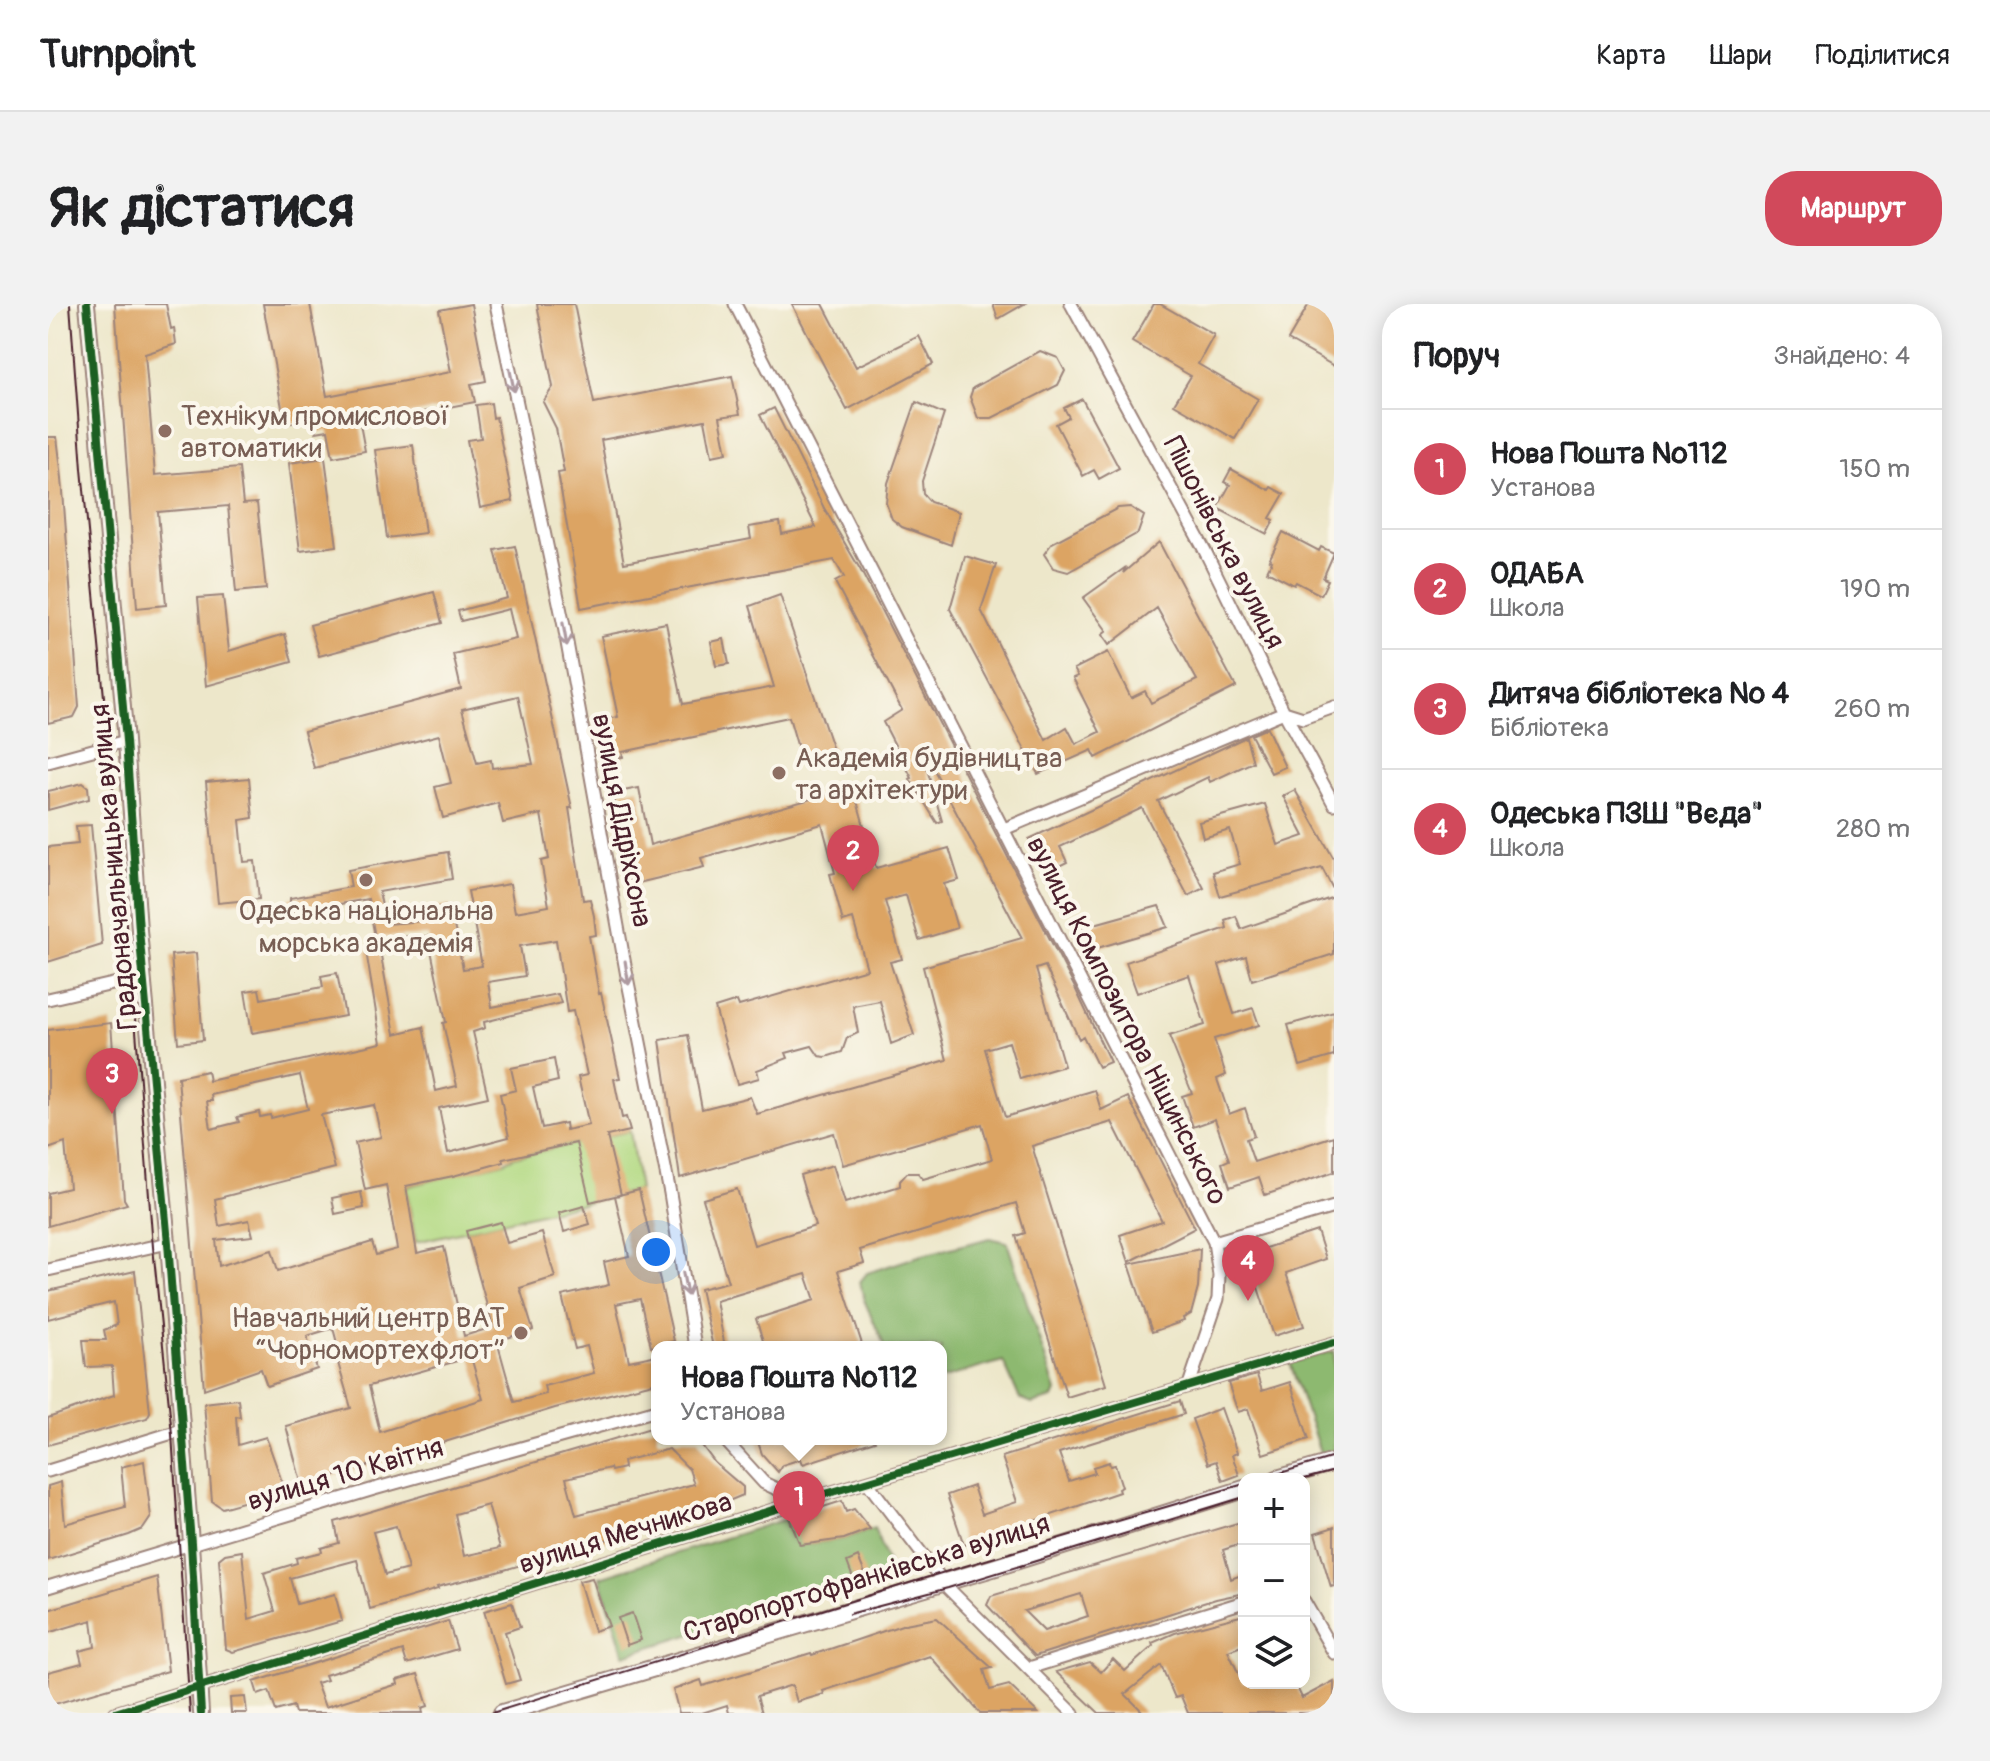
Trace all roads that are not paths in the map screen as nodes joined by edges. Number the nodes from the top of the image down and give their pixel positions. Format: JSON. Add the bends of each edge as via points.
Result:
{"nodes":[{"id":1,"x":87,"y":304,"type":"edge"},
{"id":2,"x":496,"y":304,"type":"edge"},
{"id":3,"x":735,"y":304,"type":"edge"},
{"id":4,"x":1071,"y":304,"type":"edge"},
{"id":5,"x":1334,"y":707,"type":"edge"},
{"id":6,"x":1284,"y":712,"type":"junction"},
{"id":7,"x":126,"y":741,"type":"junction"},
{"id":8,"x":48,"y":762,"type":"edge"},
{"id":9,"x":1334,"y":804,"type":"edge"},
{"id":10,"x":1004,"y":829,"type":"junction"},
{"id":11,"x":143,"y":977,"type":"junction"},
{"id":12,"x":48,"y":999,"type":"edge"},
{"id":13,"x":1334,"y":1207,"type":"edge"},
{"id":14,"x":1214,"y":1242,"type":"junction"},
{"id":15,"x":168,"y":1243,"type":"junction"},
{"id":16,"x":48,"y":1270,"type":"edge"},
{"id":17,"x":694,"y":1341,"type":"edge"},
{"id":18,"x":1334,"y":1343,"type":"edge"},
{"id":19,"x":1189,"y":1385,"type":"junction"},
{"id":20,"x":651,"y":1412,"type":"edge"},
{"id":21,"x":182,"y":1430,"type":"junction"},
{"id":22,"x":728,"y":1445,"type":"edge"},
{"id":23,"x":1334,"y":1462,"type":"edge"},
{"id":24,"x":48,"y":1471,"type":"edge"},
{"id":25,"x":1297,"y":1473,"type":"edge"},
{"id":26,"x":867,"y":1482,"type":"junction"},
{"id":27,"x":1238,"y":1491,"type":"edge"},
{"id":28,"x":802,"y":1501,"type":"junction"},
{"id":29,"x":191,"y":1543,"type":"junction"},
{"id":30,"x":943,"y":1582,"type":"junction"},
{"id":31,"x":48,"y":1587,"type":"edge"},
{"id":32,"x":1238,"y":1604,"type":"edge"},
{"id":33,"x":1310,"y":1611,"type":"edge"},
{"id":34,"x":1334,"y":1653,"type":"edge"},
{"id":35,"x":1029,"y":1668,"type":"junction"},
{"id":36,"x":199,"y":1687,"type":"junction"},
{"id":37,"x":509,"y":1712,"type":"edge"},
{"id":38,"x":115,"y":1713,"type":"edge"},
{"id":39,"x":201,"y":1713,"type":"edge"},
{"id":40,"x":1073,"y":1713,"type":"edge"}],
"edges":[{"from":1,"to":7,"type":"street","name":"Градоначальницька вулиця"},
{"from":2,"to":17,"type":"street","name":"вулиця Дідріхсона","one_way":true,"via":[[564,626]]},
{"from":3,"to":10,"type":"street","name":"вулиця Композитора Ніщинського"},
{"from":4,"to":6,"type":"street","name":"Пішонівська вулиця","via":[[1204,549]]},
{"from":5,"to":6,"type":"street","via":[[1303,718]]},
{"from":6,"to":9,"type":"street","name":"Пішонівська вулиця"},
{"from":6,"to":10,"type":"street"},
{"from":7,"to":8,"type":"street"},
{"from":7,"to":11,"type":"street","name":"Градоначальницька вулиця"},
{"from":10,"to":14,"type":"street","name":"вулиця Композитора Ніщинського"},
{"from":11,"to":12,"type":"street"},
{"from":11,"to":15,"type":"street","name":"Градоначальницька вулиця"},
{"from":13,"to":14,"type":"street"},
{"from":14,"to":19,"type":"street","name":"вулиця Композитора Ніщинського","via":[[1218,1299]]},
{"from":15,"to":16,"type":"street"},
{"from":15,"to":21,"type":"street","name":"Градоначальницька вулиця"},
{"from":18,"to":19,"type":"street","name":"вулиця Мечникова"},
{"from":19,"to":26,"type":"street","name":"вулиця Мечникова"},
{"from":20,"to":29,"type":"street","name":"вулиця 10 Квітня"},
{"from":21,"to":24,"type":"street"},
{"from":21,"to":29,"type":"street","name":"Градоначальницька вулиця"},
{"from":22,"to":28,"type":"street","via":[[764,1483]]},
{"from":23,"to":25,"type":"main road"},
{"from":26,"to":28,"type":"street","name":"вулиця Мечникова"},
{"from":26,"to":30,"type":"street"},
{"from":27,"to":30,"type":"main road","name":"Старопортофранківська вулиця"},
{"from":28,"to":36,"type":"street","name":"вулиця Мечникова"},
{"from":29,"to":31,"type":"street","name":"вулиця 10 Квітня"},
{"from":29,"to":36,"type":"street","name":"Градоначальницька вулиця"},
{"from":30,"to":35,"type":"street"},
{"from":30,"to":37,"type":"main road","name":"Старопортофранківська вулиця"},
{"from":32,"to":35,"type":"street"},
{"from":33,"to":34,"type":"street"},
{"from":35,"to":40,"type":"street"},
{"from":36,"to":38,"type":"street","name":"вулиця Мечникова"},
{"from":36,"to":39,"type":"street","name":"Градоначальницька вулиця"}]}
